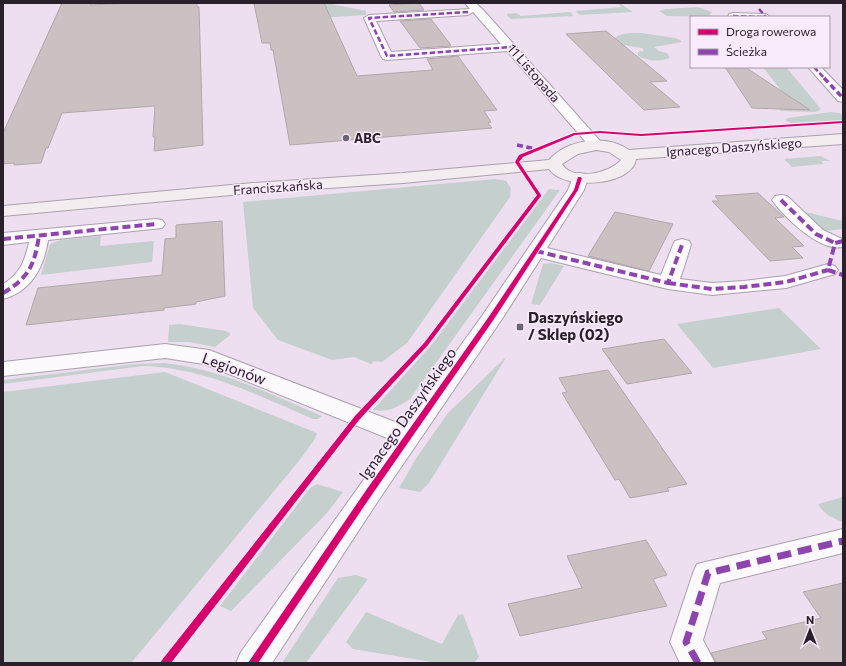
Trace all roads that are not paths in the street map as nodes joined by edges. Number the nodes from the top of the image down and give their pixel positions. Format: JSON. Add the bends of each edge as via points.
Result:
{"nodes":[{"id":1,"x":469,"y":7,"type":"edge"},
{"id":2,"x":764,"y":14,"type":"edge"},
{"id":3,"x":732,"y":16,"type":"edge"},
{"id":4,"x":511,"y":47,"type":"junction"},
{"id":5,"x":815,"y":68,"type":"edge"},
{"id":6,"x":843,"y":98,"type":"edge"},
{"id":7,"x":843,"y":139,"type":"edge"},
{"id":8,"x":596,"y":145,"type":"junction"},
{"id":9,"x":625,"y":155,"type":"junction"},
{"id":10,"x":554,"y":164,"type":"junction"},
{"id":11,"x":580,"y":178,"type":"junction"},
{"id":12,"x":781,"y":200,"type":"dead end"},
{"id":13,"x":3,"y":211,"type":"edge"},
{"id":14,"x":156,"y":224,"type":"dead end"},
{"id":15,"x":39,"y":235,"type":"junction"},
{"id":16,"x":3,"y":239,"type":"edge"},
{"id":17,"x":839,"y":242,"type":"edge"},
{"id":18,"x":682,"y":245,"type":"dead end"},
{"id":19,"x":536,"y":251,"type":"junction"},
{"id":20,"x":836,"y":272,"type":"edge"},
{"id":21,"x":668,"y":283,"type":"junction"},
{"id":22,"x":3,"y":293,"type":"edge"},
{"id":23,"x":3,"y":369,"type":"edge"},
{"id":24,"x":408,"y":437,"type":"junction"},
{"id":25,"x":843,"y":541,"type":"edge"},
{"id":26,"x":253,"y":663,"type":"edge"},
{"id":27,"x":698,"y":663,"type":"edge"}],
"edges":[{"from":1,"to":4,"type":"street","name":"11 Listopada"},
{"from":1,"to":4,"type":"street","via":[[369,18],[387,56]]},
{"from":2,"to":3,"type":"street"},
{"from":4,"to":8,"type":"street","name":"11 Listopada"},
{"from":5,"to":6,"type":"street"},
{"from":7,"to":9,"type":"street","name":"Ignacego Daszyńskiego"},
{"from":8,"to":9,"type":"street","via":[[612,147]]},
{"from":8,"to":10,"type":"street","via":[[566,153]]},
{"from":9,"to":11,"type":"street","via":[[629,160],[619,171],[604,176]]},
{"from":10,"to":11,"type":"street","via":[[561,173]]},
{"from":10,"to":13,"type":"street","name":"Franciszkańska"},
{"from":11,"to":19,"type":"street","name":"Ignacego Daszyńskiego","via":[[576,190]]},
{"from":12,"to":17,"type":"street","via":[[816,234]]},
{"from":14,"to":15,"type":"street"},
{"from":15,"to":16,"type":"street"},
{"from":15,"to":22,"type":"street","via":[[30,271],[25,278]]},
{"from":17,"to":20,"type":"street"},
{"from":18,"to":21,"type":"street"},
{"from":19,"to":21,"type":"street"},
{"from":19,"to":24,"type":"street","name":"Ignacego Daszyńskiego"},
{"from":20,"to":21,"type":"street","via":[[744,288],[712,290]]},
{"from":23,"to":24,"type":"street","name":"Legionów","via":[[165,351],[209,357]]},
{"from":24,"to":26,"type":"street","name":"Ignacego Daszyńskiego"},
{"from":25,"to":27,"type":"street","via":[[708,573],[686,642]]}]}
